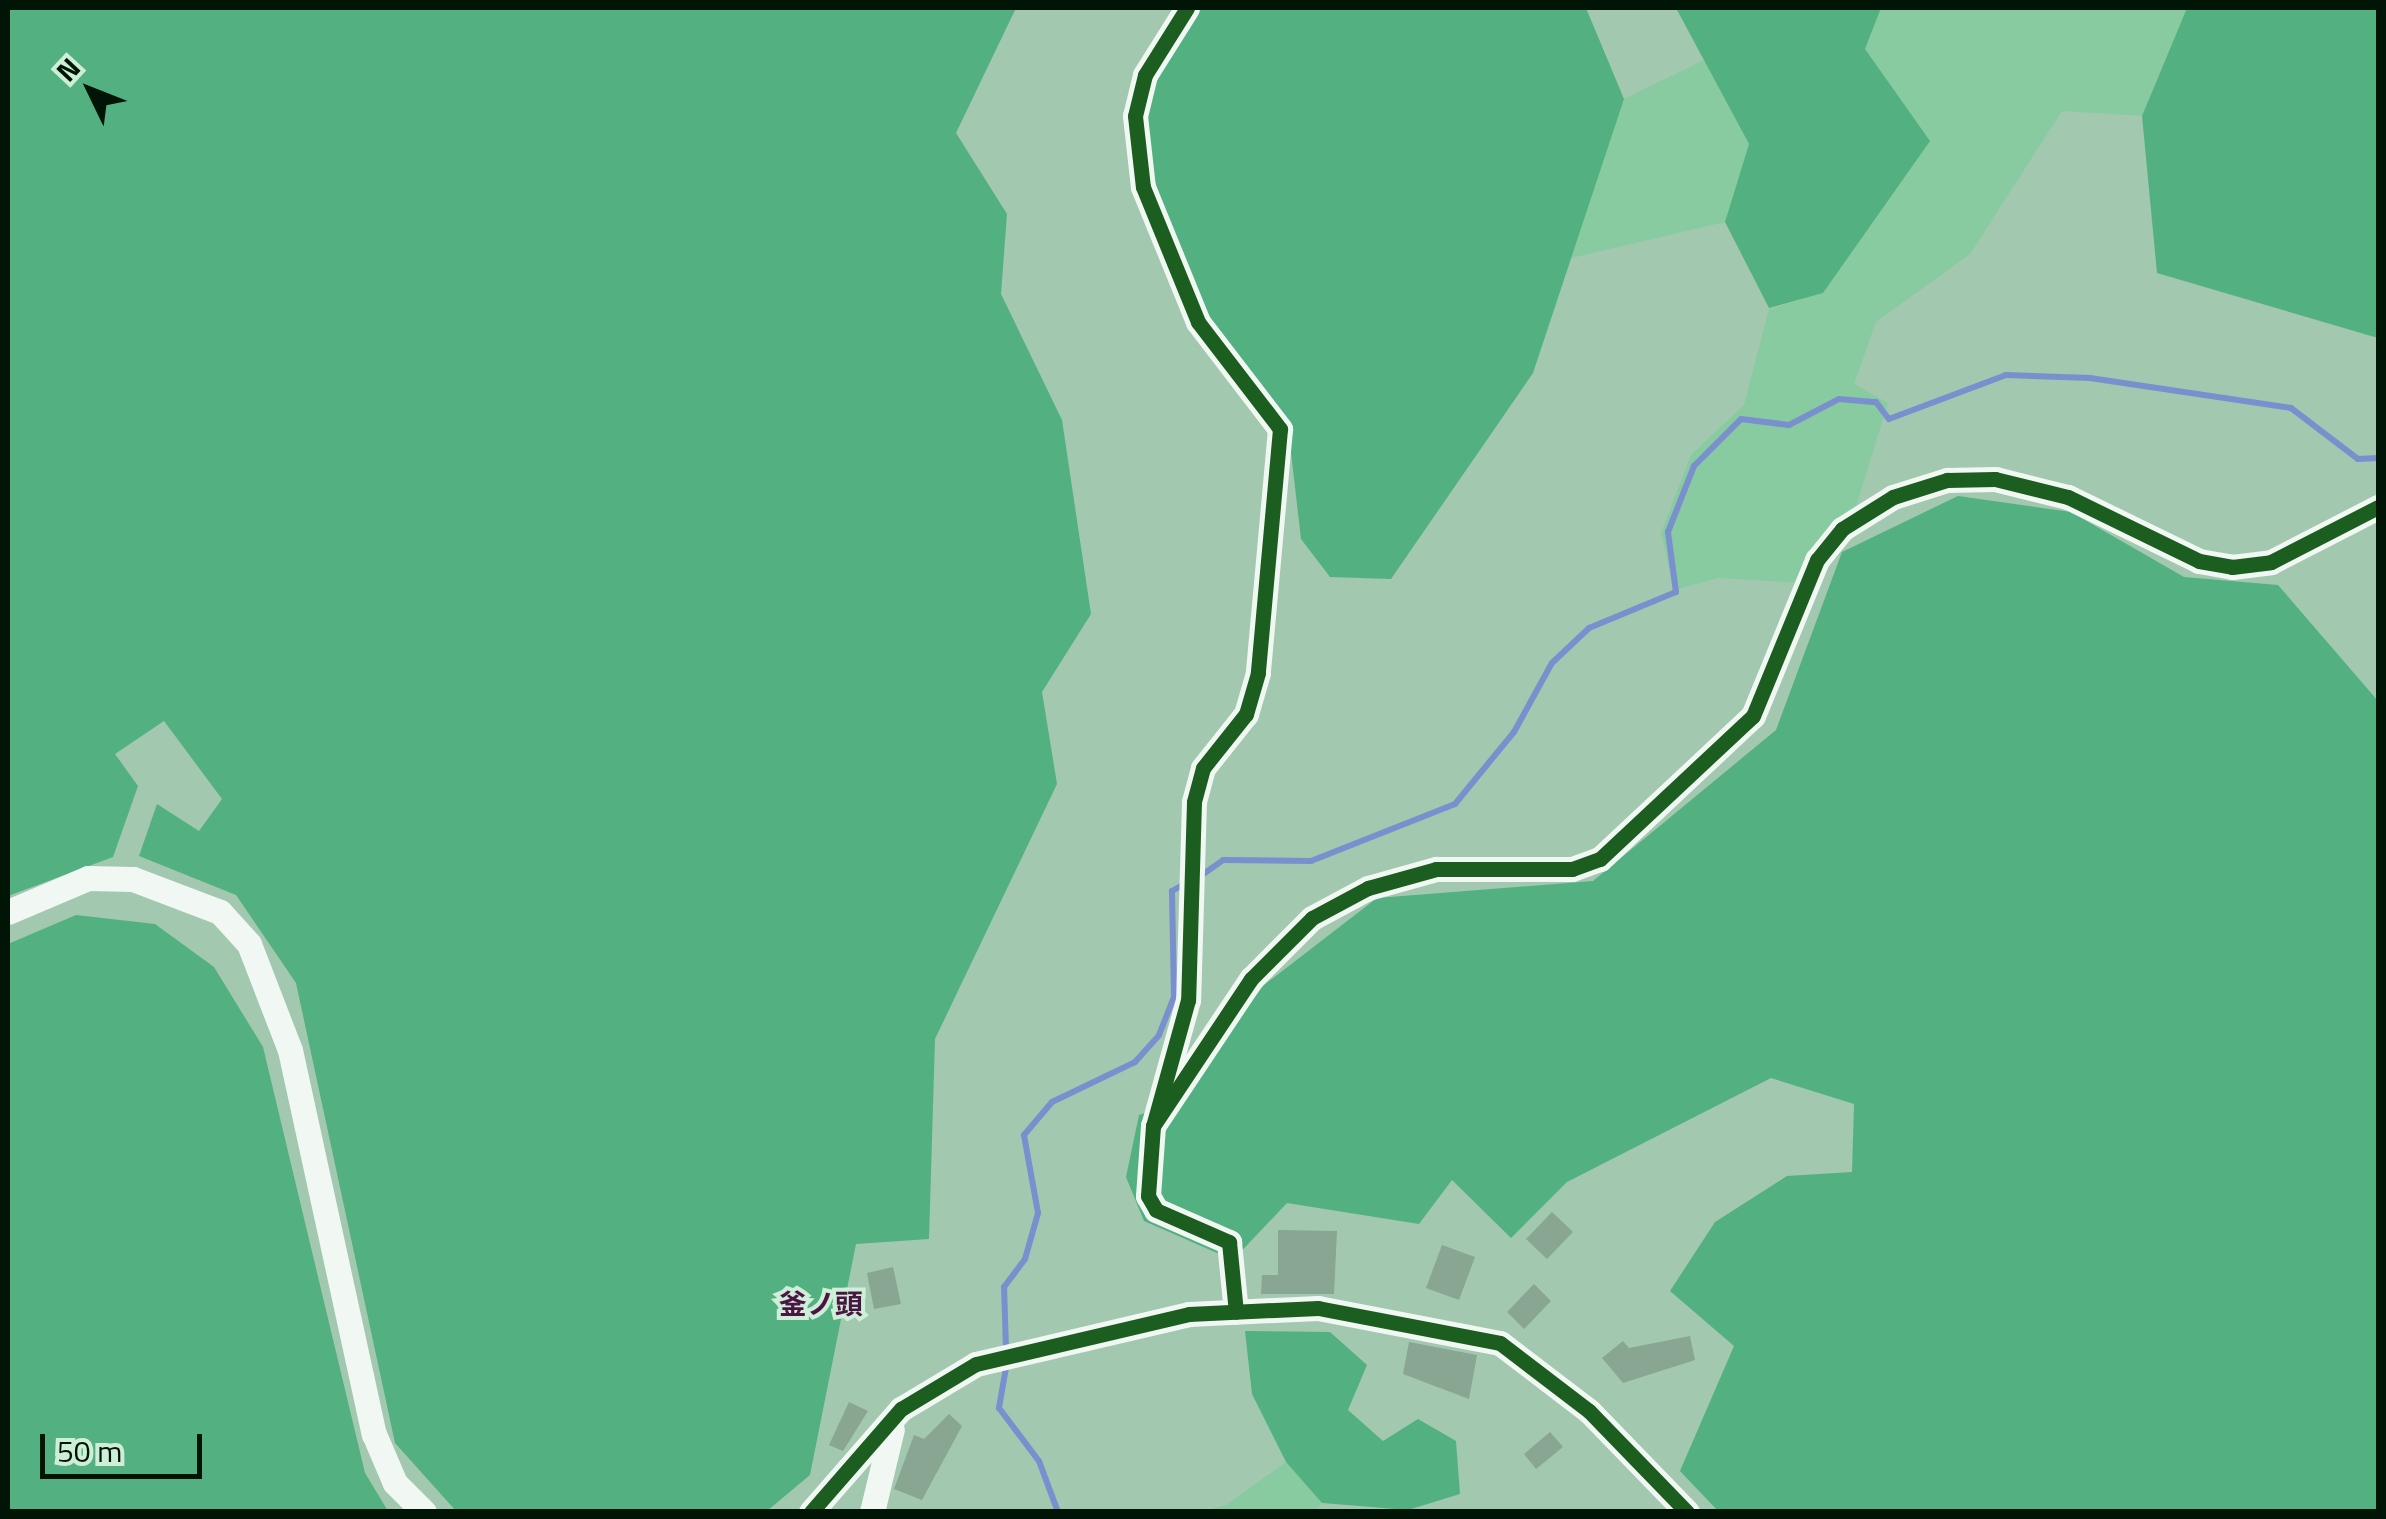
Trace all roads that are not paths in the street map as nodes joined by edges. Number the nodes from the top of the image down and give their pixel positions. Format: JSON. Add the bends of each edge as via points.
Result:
{"nodes":[{"id":1,"x":1187,"y":8,"type":"edge"},
{"id":2,"x":2378,"y":507,"type":"edge"},
{"id":3,"x":8,"y":912,"type":"edge"},
{"id":4,"x":1153,"y":1126,"type":"junction"},
{"id":5,"x":1236,"y":1312,"type":"junction"},
{"id":6,"x":901,"y":1409,"type":"junction"},
{"id":7,"x":424,"y":1512,"type":"edge"},
{"id":8,"x":811,"y":1512,"type":"edge"},
{"id":9,"x":872,"y":1512,"type":"edge"},
{"id":10,"x":1687,"y":1512,"type":"edge"}],
"edges":[{"from":1,"to":4,"type":"street","via":[[1145,74],[1134,116],[1143,187],[1198,322],[1280,429],[1258,673],[1246,714],[1203,768],[1188,898],[1188,1000]]},
{"from":2,"to":4,"type":"street","via":[[2271,562],[2232,567],[2200,561],[2068,496],[1995,479],[1947,480],[1893,497],[1842,528],[1818,560],[1752,716],[1600,859],[1572,869],[1436,869],[1368,888],[1312,918],[1251,979]]},
{"from":3,"to":7,"type":"street","via":[[88,878],[133,879],[220,912],[249,944],[290,1050],[374,1434],[395,1483]]},
{"from":4,"to":5,"type":"street","via":[[1148,1196],[1156,1210],[1229,1242]]},
{"from":5,"to":6,"type":"street","via":[[1078,1334],[976,1364]]},
{"from":5,"to":10,"type":"street","via":[[1378,1314],[1500,1344],[1563,1388]]},
{"from":6,"to":8,"type":"street"},
{"from":6,"to":9,"type":"street"}]}
